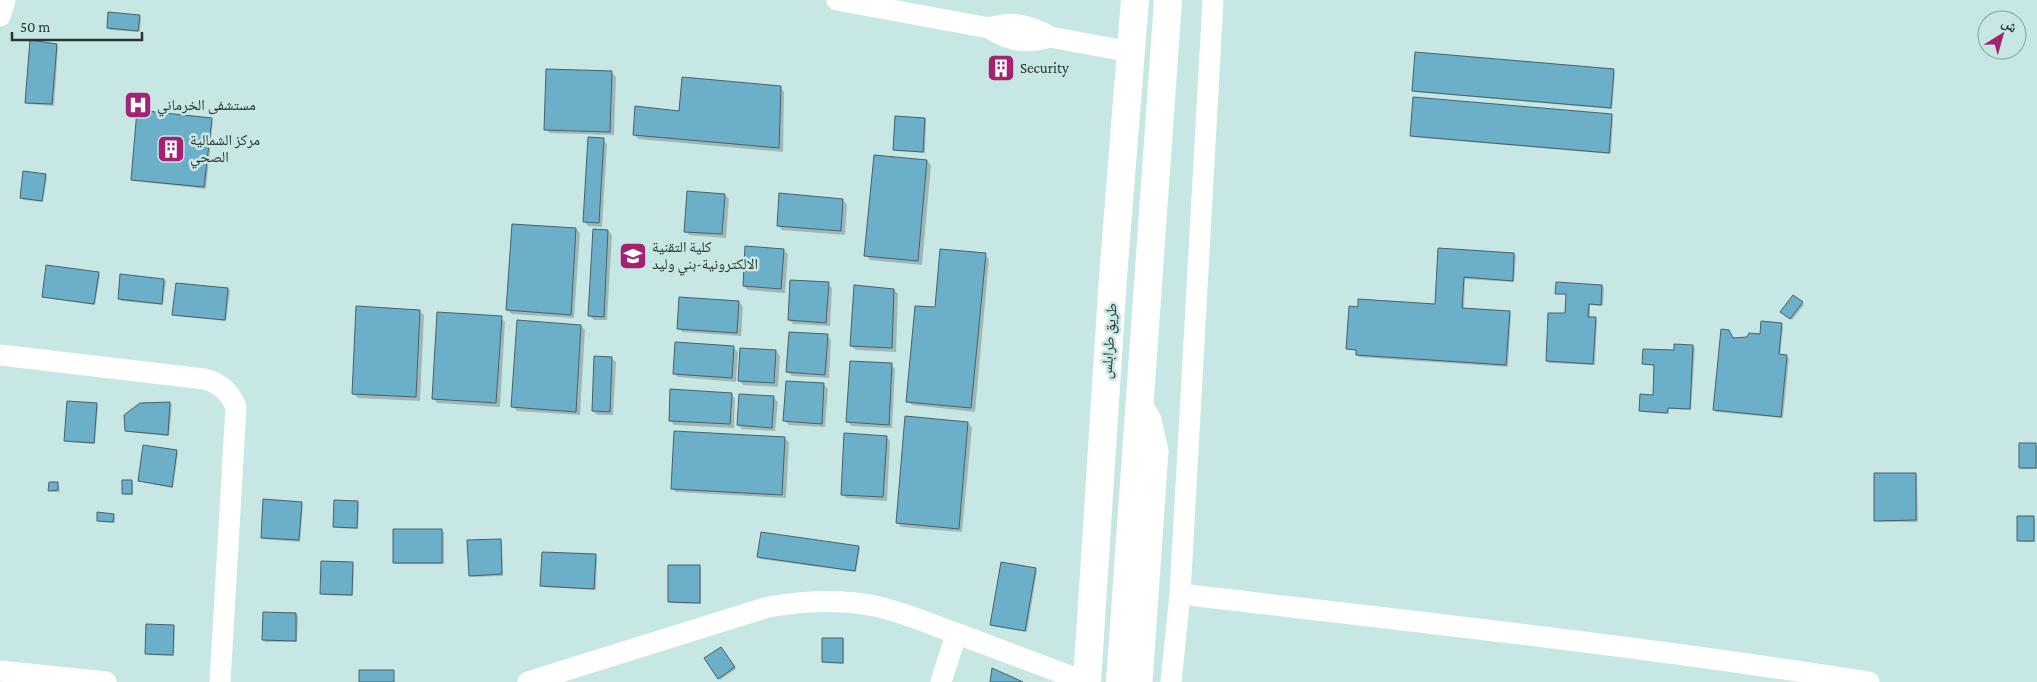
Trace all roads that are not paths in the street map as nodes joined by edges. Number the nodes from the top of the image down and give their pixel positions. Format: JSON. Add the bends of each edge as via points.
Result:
{"nodes":[{"id":1,"x":5,"y":0,"type":"edge"},
{"id":2,"x":836,"y":0,"type":"edge"},
{"id":3,"x":1135,"y":0,"type":"edge"},
{"id":4,"x":1168,"y":0,"type":"edge"},
{"id":5,"x":1212,"y":0,"type":"edge"},
{"id":6,"x":0,"y":16,"type":"edge"},
{"id":7,"x":1131,"y":52,"type":"junction"},
{"id":8,"x":0,"y":355,"type":"edge"},
{"id":9,"x":1139,"y":399,"type":"junction"},
{"id":10,"x":1180,"y":594,"type":"junction"},
{"id":11,"x":956,"y":634,"type":"junction"},
{"id":12,"x":0,"y":671,"type":"edge"},
{"id":13,"x":27,"y":678,"type":"edge"},
{"id":14,"x":106,"y":682,"type":"edge"},
{"id":15,"x":220,"y":682,"type":"edge"},
{"id":16,"x":528,"y":682,"type":"edge"},
{"id":17,"x":941,"y":682,"type":"edge"},
{"id":18,"x":1087,"y":682,"type":"edge"},
{"id":19,"x":1120,"y":682,"type":"edge"},
{"id":20,"x":1142,"y":682,"type":"edge"},
{"id":21,"x":1171,"y":682,"type":"edge"},
{"id":22,"x":1869,"y":682,"type":"edge"}],
"edges":[{"from":1,"to":6,"type":"street"},
{"from":2,"to":7,"type":"street","via":[[989,28],[1019,24],[1050,37]]},
{"from":3,"to":7,"type":"highway","name":"طريق طرابلس"},
{"from":4,"to":9,"type":"highway"},
{"from":5,"to":10,"type":"street"},
{"from":7,"to":18,"type":"highway","name":"طريق طرابلس"},
{"from":8,"to":15,"type":"street","via":[[204,379],[223,387],[231,396],[236,407]]},
{"from":9,"to":19,"type":"highway"},
{"from":9,"to":20,"type":"street","via":[[1151,420],[1158,451]]},
{"from":10,"to":21,"type":"street"},
{"from":10,"to":22,"type":"street","via":[[1748,663]]},
{"from":11,"to":16,"type":"street","via":[[875,606],[844,602],[792,603],[742,614]]},
{"from":11,"to":17,"type":"street"},
{"from":11,"to":18,"type":"street"},
{"from":12,"to":13,"type":"street"},
{"from":13,"to":14,"type":"street"}]}
